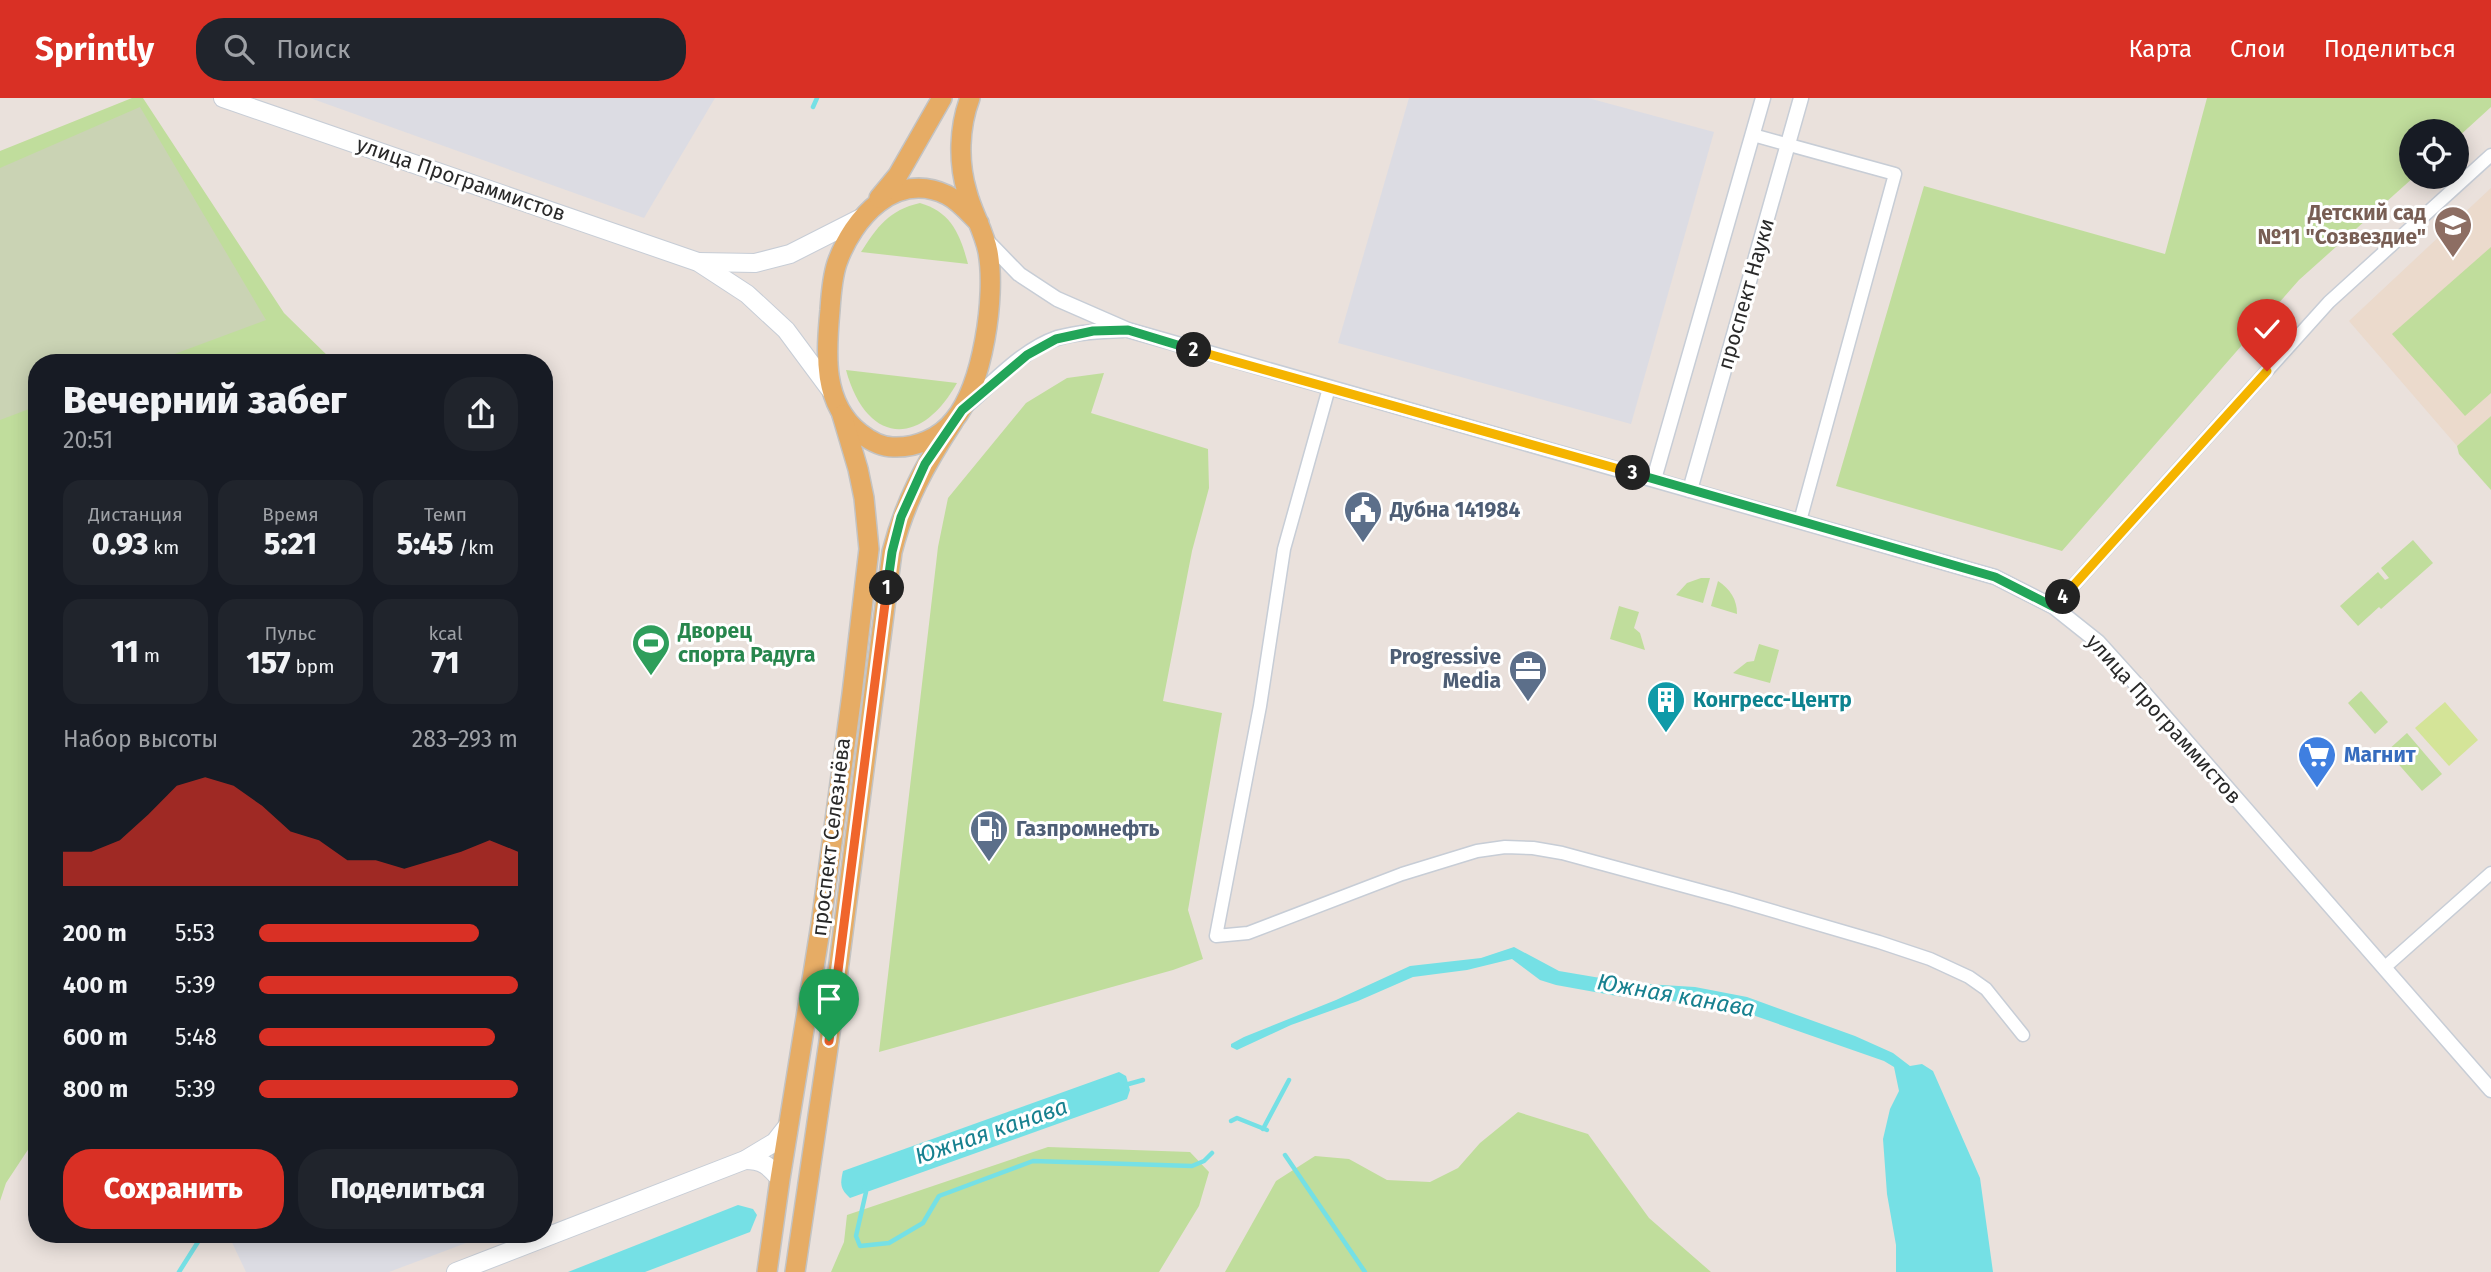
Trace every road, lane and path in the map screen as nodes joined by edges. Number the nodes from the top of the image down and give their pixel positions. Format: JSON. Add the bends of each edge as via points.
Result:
{"nodes":[{"id":1,"x":223,"y":98,"type":"edge"},
{"id":2,"x":942,"y":98,"type":"edge"},
{"id":3,"x":970,"y":98,"type":"edge"},
{"id":4,"x":1763,"y":98,"type":"edge"},
{"id":5,"x":1801,"y":98,"type":"edge"},
{"id":6,"x":1753,"y":135,"type":"junction"},
{"id":7,"x":1789,"y":145,"type":"junction"},
{"id":8,"x":2491,"y":155,"type":"edge"},
{"id":9,"x":868,"y":211,"type":"junction"},
{"id":10,"x":981,"y":231,"type":"junction"},
{"id":11,"x":698,"y":262,"type":"junction"},
{"id":12,"x":1128,"y":330,"type":"junction"},
{"id":13,"x":1329,"y":388,"type":"junction"},
{"id":14,"x":832,"y":392,"type":"junction"},
{"id":15,"x":842,"y":415,"type":"junction"},
{"id":16,"x":957,"y":416,"type":"junction"},
{"id":17,"x":1654,"y":479,"type":"junction"},
{"id":18,"x":1690,"y":490,"type":"junction"},
{"id":19,"x":1800,"y":521,"type":"junction"},
{"id":20,"x":2054,"y":607,"type":"junction"},
{"id":21,"x":2491,"y":873,"type":"edge"},
{"id":22,"x":2384,"y":968,"type":"junction"},
{"id":23,"x":2023,"y":1035,"type":"dead end"},
{"id":24,"x":2491,"y":1090,"type":"edge"},
{"id":25,"x":789,"y":1124,"type":"junction"},
{"id":26,"x":746,"y":1160,"type":"junction"},
{"id":27,"x":780,"y":1179,"type":"junction"},
{"id":28,"x":553,"y":1235,"type":"edge"},
{"id":29,"x":531,"y":1243,"type":"edge"},
{"id":30,"x":456,"y":1272,"type":"edge"},
{"id":31,"x":767,"y":1272,"type":"edge"},
{"id":32,"x":795,"y":1272,"type":"edge"}],
"edges":[{"from":1,"to":11,"type":"main road","name":"улица Программистов"},
{"from":2,"to":9,"type":"main road","via":[[898,175]]},
{"from":3,"to":10,"type":"main road","via":[[960,144],[966,191]]},
{"from":4,"to":6,"type":"street","name":"проспект Науки"},
{"from":5,"to":7,"type":"street","name":"проспект Науки"},
{"from":6,"to":7,"type":"street"},
{"from":6,"to":17,"type":"street","name":"проспект Науки"},
{"from":7,"to":18,"type":"street","name":"проспект Науки"},
{"from":7,"to":19,"type":"street","via":[[1895,174]]},
{"from":8,"to":20,"type":"street","via":[[2329,302]]},
{"from":9,"to":10,"type":"main road","via":[[906,188],[926,188],[948,196]]},
{"from":9,"to":11,"type":"main road","via":[[790,254],[755,262]]},
{"from":9,"to":14,"type":"main road","via":[[846,240],[836,266],[827,361]]},
{"from":10,"to":12,"type":"street","name":"улица Программистов","via":[[1019,274],[1057,299]]},
{"from":10,"to":16,"type":"main road","via":[[989,268],[989,308],[972,388]]},
{"from":11,"to":14,"type":"main road","via":[[747,294],[786,330]]},
{"from":12,"to":13,"type":"street","name":"улица Программистов"},
{"from":12,"to":16,"type":"street","name":"улица Программистов","via":[[1056,339],[1027,355]]},
{"from":13,"to":17,"type":"street","name":"улица Программистов"},
{"from":13,"to":23,"type":"street","via":[[1284,549],[1260,706],[1216,936],[1248,933],[1402,874],[1477,851],[1533,848],[1732,899],[1930,959],[1986,989]]},
{"from":14,"to":15,"type":"main road"},
{"from":15,"to":16,"type":"main road","via":[[865,437],[887,447],[923,443]]},
{"from":15,"to":25,"type":"main road","name":"проспект Селезнёва","via":[[864,498],[869,549]]},
{"from":16,"to":32,"type":"main road","name":"проспект Селезнёва","via":[[921,472],[892,552]]},
{"from":17,"to":18,"type":"street","name":"улица Программистов"},
{"from":18,"to":19,"type":"street","name":"улица Программистов"},
{"from":19,"to":20,"type":"street","name":"улица Программистов","via":[[1995,577]]},
{"from":20,"to":22,"type":"street","name":"улица Программистов","via":[[2106,650]]},
{"from":21,"to":22,"type":"street"},
{"from":22,"to":24,"type":"street","name":"улица Программистов"},
{"from":25,"to":26,"type":"main road","via":[[775,1142]]},
{"from":25,"to":27,"type":"main road","name":"проспект Селезнёва"},
{"from":26,"to":27,"type":"main road","via":[[768,1165]]},
{"from":26,"to":28,"type":"main road"},
{"from":27,"to":31,"type":"main road","name":"проспект Селезнёва"},
{"from":29,"to":30,"type":"main road"}]}
